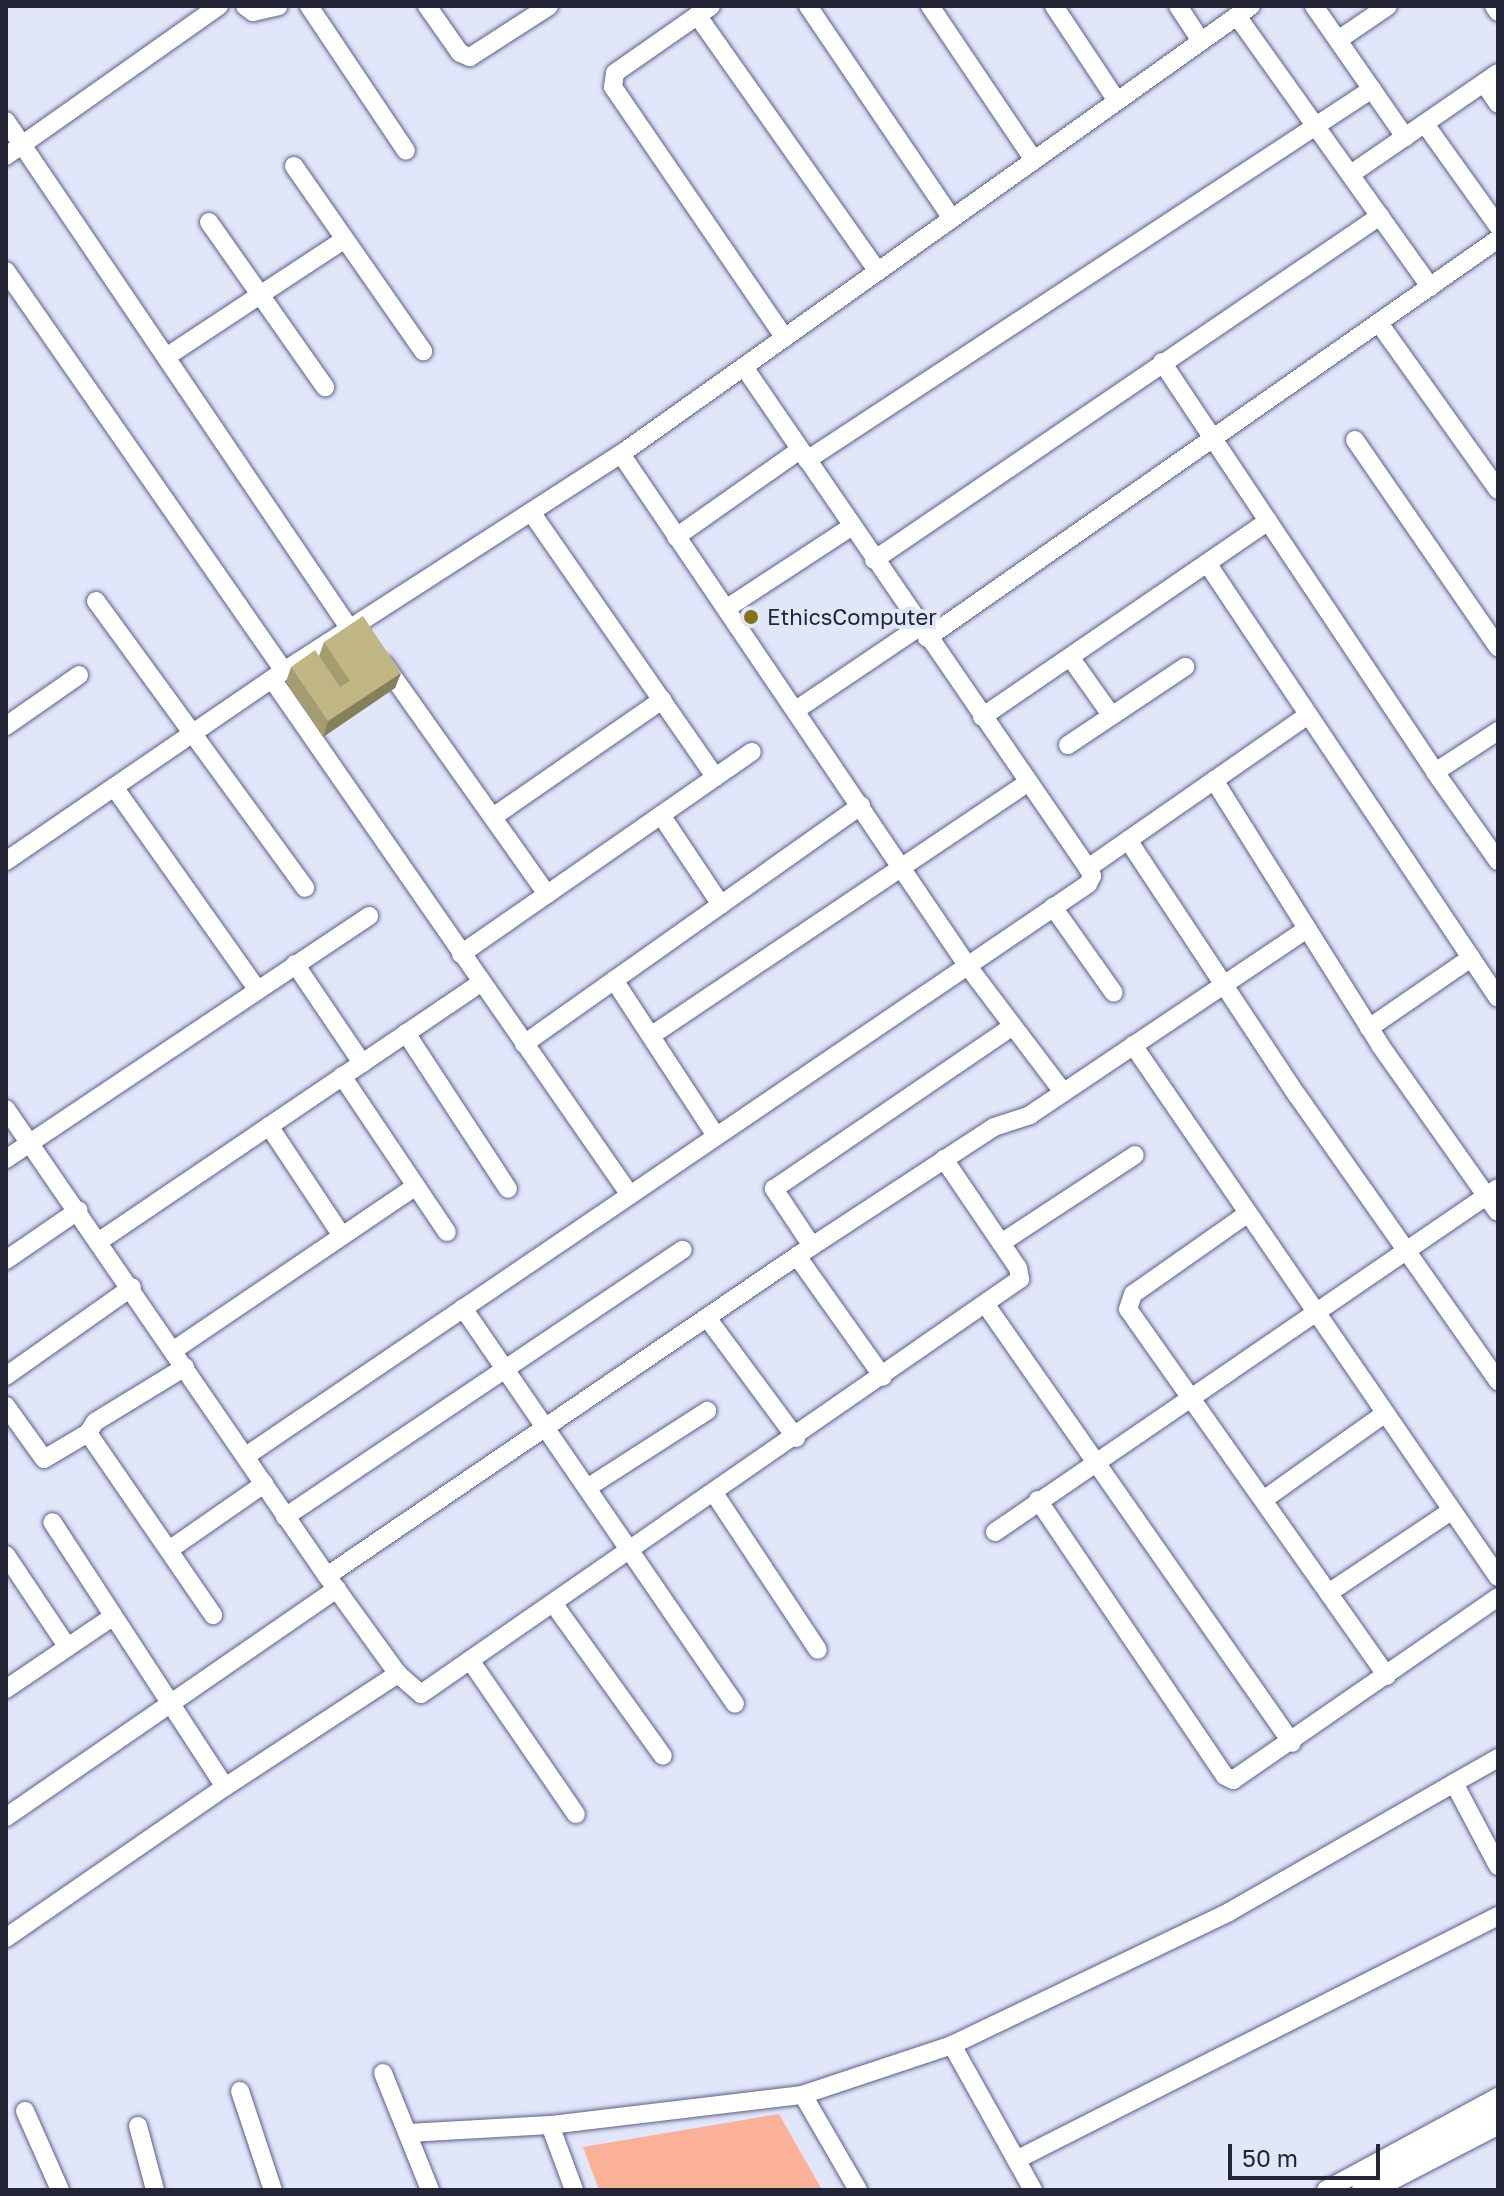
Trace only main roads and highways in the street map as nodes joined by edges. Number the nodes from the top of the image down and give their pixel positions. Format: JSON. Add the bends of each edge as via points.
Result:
{"nodes":[{"id":1,"x":1498,"y":2121,"type":"edge"},
{"id":2,"x":1382,"y":2186,"type":"edge"}],
"edges":[{"from":1,"to":2,"type":"main road"}]}
